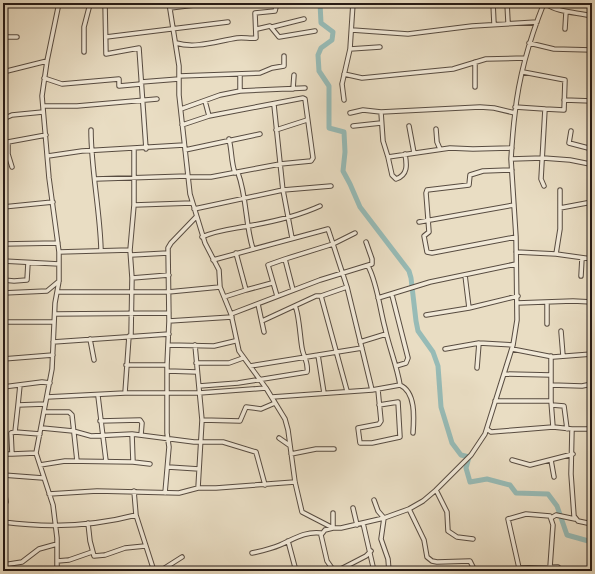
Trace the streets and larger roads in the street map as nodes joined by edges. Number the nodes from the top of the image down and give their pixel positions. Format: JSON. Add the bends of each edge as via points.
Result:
{"nodes":[{"id":1,"x":59,"y":3,"type":"edge"},
{"id":2,"x":83,"y":3,"type":"edge"},
{"id":3,"x":105,"y":3,"type":"edge"},
{"id":4,"x":109,"y":3,"type":"edge"},
{"id":5,"x":169,"y":3,"type":"edge"},
{"id":6,"x":277,"y":3,"type":"edge"},
{"id":7,"x":353,"y":3,"type":"edge"},
{"id":8,"x":493,"y":3,"type":"edge"},
{"id":9,"x":507,"y":3,"type":"edge"},
{"id":10,"x":544,"y":3,"type":"edge"},
{"id":11,"x":90,"y":4,"type":"edge"},
{"id":12,"x":202,"y":4,"type":"dead end"},
{"id":13,"x":170,"y":8,"type":"junction"},
{"id":14,"x":566,"y":12,"type":"junction"},
{"id":15,"x":592,"y":16,"type":"edge"},
{"id":16,"x":304,"y":18,"type":"dead end"},
{"id":17,"x":228,"y":22,"type":"dead end"},
{"id":18,"x":508,"y":22,"type":"junction"},
{"id":19,"x":537,"y":22,"type":"junction"},
{"id":20,"x":494,"y":24,"type":"junction"},
{"id":21,"x":272,"y":27,"type":"junction"},
{"id":22,"x":257,"y":29,"type":"junction"},
{"id":23,"x":565,"y":29,"type":"dead end"},
{"id":24,"x":174,"y":30,"type":"junction"},
{"id":25,"x":352,"y":30,"type":"junction"},
{"id":26,"x":315,"y":31,"type":"dead end"},
{"id":27,"x":17,"y":36,"type":"dead end"},
{"id":28,"x":3,"y":37,"type":"edge"},
{"id":29,"x":106,"y":37,"type":"junction"},
{"id":30,"x":176,"y":43,"type":"junction"},
{"id":31,"x":529,"y":43,"type":"junction"},
{"id":32,"x":380,"y":47,"type":"dead end"},
{"id":33,"x":350,"y":49,"type":"junction"},
{"id":34,"x":592,"y":50,"type":"edge"},
{"id":35,"x":84,"y":52,"type":"dead end"},
{"id":36,"x":284,"y":56,"type":"dead end"},
{"id":37,"x":525,"y":58,"type":"junction"},
{"id":38,"x":46,"y":61,"type":"junction"},
{"id":39,"x":475,"y":62,"type":"junction"},
{"id":40,"x":3,"y":72,"type":"edge"},
{"id":41,"x":523,"y":72,"type":"junction"},
{"id":42,"x":344,"y":74,"type":"junction"},
{"id":43,"x":240,"y":75,"type":"junction"},
{"id":44,"x":294,"y":75,"type":"dead end"},
{"id":45,"x":44,"y":78,"type":"junction"},
{"id":46,"x":179,"y":78,"type":"junction"},
{"id":47,"x":141,"y":83,"type":"junction"},
{"id":48,"x":475,"y":87,"type":"dead end"},
{"id":49,"x":305,"y":88,"type":"dead end"},
{"id":50,"x":293,"y":89,"type":"junction"},
{"id":51,"x":240,"y":91,"type":"junction"},
{"id":52,"x":156,"y":99,"type":"dead end"},
{"id":53,"x":143,"y":100,"type":"junction"},
{"id":54,"x":344,"y":100,"type":"dead end"},
{"id":55,"x":564,"y":100,"type":"junction"},
{"id":56,"x":205,"y":101,"type":"junction"},
{"id":57,"x":592,"y":102,"type":"edge"},
{"id":58,"x":274,"y":105,"type":"junction"},
{"id":59,"x":43,"y":106,"type":"junction"},
{"id":60,"x":516,"y":107,"type":"junction"},
{"id":61,"x":181,"y":109,"type":"junction"},
{"id":62,"x":545,"y":109,"type":"junction"},
{"id":63,"x":3,"y":112,"type":"edge"},
{"id":64,"x":44,"y":112,"type":"junction"},
{"id":65,"x":350,"y":112,"type":"dead end"},
{"id":66,"x":381,"y":112,"type":"junction"},
{"id":67,"x":514,"y":113,"type":"junction"},
{"id":68,"x":209,"y":116,"type":"junction"},
{"id":69,"x":4,"y":119,"type":"edge"},
{"id":70,"x":307,"y":120,"type":"junction"},
{"id":71,"x":276,"y":124,"type":"junction"},
{"id":72,"x":381,"y":124,"type":"junction"},
{"id":73,"x":182,"y":125,"type":"junction"},
{"id":74,"x":352,"y":126,"type":"dead end"},
{"id":75,"x":409,"y":126,"type":"dead end"},
{"id":76,"x":283,"y":127,"type":"junction"},
{"id":77,"x":436,"y":129,"type":"dead end"},
{"id":78,"x":91,"y":130,"type":"dead end"},
{"id":79,"x":276,"y":130,"type":"junction"},
{"id":80,"x":571,"y":131,"type":"dead end"},
{"id":81,"x":260,"y":134,"type":"dead end"},
{"id":82,"x":46,"y":135,"type":"junction"},
{"id":83,"x":229,"y":139,"type":"junction"},
{"id":84,"x":184,"y":148,"type":"junction"},
{"id":85,"x":512,"y":148,"type":"junction"},
{"id":86,"x":134,"y":149,"type":"junction"},
{"id":87,"x":146,"y":149,"type":"junction"},
{"id":88,"x":440,"y":149,"type":"junction"},
{"id":89,"x":592,"y":149,"type":"edge"},
{"id":90,"x":91,"y":152,"type":"junction"},
{"id":91,"x":414,"y":153,"type":"junction"},
{"id":92,"x":405,"y":154,"type":"junction"},
{"id":93,"x":9,"y":156,"type":"junction"},
{"id":94,"x":48,"y":156,"type":"junction"},
{"id":95,"x":3,"y":157,"type":"edge"},
{"id":96,"x":388,"y":157,"type":"junction"},
{"id":97,"x":543,"y":158,"type":"junction"},
{"id":98,"x":511,"y":159,"type":"junction"},
{"id":99,"x":592,"y":159,"type":"edge"},
{"id":100,"x":280,"y":164,"type":"junction"},
{"id":101,"x":12,"y":167,"type":"dead end"},
{"id":102,"x":512,"y":170,"type":"junction"},
{"id":103,"x":237,"y":173,"type":"junction"},
{"id":104,"x":188,"y":176,"type":"junction"},
{"id":105,"x":134,"y":178,"type":"junction"},
{"id":106,"x":95,"y":179,"type":"junction"},
{"id":107,"x":331,"y":186,"type":"dead end"},
{"id":108,"x":544,"y":186,"type":"dead end"},
{"id":109,"x":283,"y":190,"type":"junction"},
{"id":110,"x":560,"y":190,"type":"dead end"},
{"id":111,"x":244,"y":199,"type":"junction"},
{"id":112,"x":53,"y":202,"type":"junction"},
{"id":113,"x":192,"y":203,"type":"junction"},
{"id":114,"x":592,"y":203,"type":"edge"},
{"id":115,"x":134,"y":205,"type":"junction"},
{"id":116,"x":3,"y":206,"type":"edge"},
{"id":117,"x":320,"y":206,"type":"dead end"},
{"id":118,"x":514,"y":206,"type":"junction"},
{"id":119,"x":560,"y":208,"type":"junction"},
{"id":120,"x":194,"y":209,"type":"junction"},
{"id":121,"x":288,"y":216,"type":"junction"},
{"id":122,"x":196,"y":217,"type":"junction"},
{"id":123,"x":427,"y":220,"type":"junction"},
{"id":124,"x":419,"y":222,"type":"dead end"},
{"id":125,"x":248,"y":226,"type":"junction"},
{"id":126,"x":355,"y":233,"type":"dead end"},
{"id":127,"x":202,"y":237,"type":"junction"},
{"id":128,"x":292,"y":238,"type":"junction"},
{"id":129,"x":516,"y":238,"type":"junction"},
{"id":130,"x":366,"y":242,"type":"dead end"},
{"id":131,"x":58,"y":243,"type":"junction"},
{"id":132,"x":3,"y":244,"type":"edge"},
{"id":133,"x":333,"y":244,"type":"junction"},
{"id":134,"x":252,"y":249,"type":"junction"},
{"id":135,"x":101,"y":250,"type":"junction"},
{"id":136,"x":130,"y":250,"type":"junction"},
{"id":137,"x":59,"y":252,"type":"junction"},
{"id":138,"x":516,"y":252,"type":"junction"},
{"id":139,"x":236,"y":253,"type":"junction"},
{"id":140,"x":168,"y":254,"type":"junction"},
{"id":141,"x":556,"y":254,"type":"junction"},
{"id":142,"x":131,"y":255,"type":"junction"},
{"id":143,"x":582,"y":258,"type":"junction"},
{"id":144,"x":285,"y":259,"type":"junction"},
{"id":145,"x":592,"y":259,"type":"edge"},
{"id":146,"x":213,"y":260,"type":"junction"},
{"id":147,"x":3,"y":261,"type":"edge"},
{"id":148,"x":28,"y":263,"type":"junction"},
{"id":149,"x":59,"y":264,"type":"junction"},
{"id":150,"x":516,"y":264,"type":"junction"},
{"id":151,"x":368,"y":266,"type":"junction"},
{"id":152,"x":342,"y":273,"type":"junction"},
{"id":153,"x":169,"y":275,"type":"junction"},
{"id":154,"x":465,"y":275,"type":"junction"},
{"id":155,"x":580,"y":276,"type":"dead end"},
{"id":156,"x":132,"y":278,"type":"junction"},
{"id":157,"x":3,"y":280,"type":"edge"},
{"id":158,"x":59,"y":281,"type":"junction"},
{"id":159,"x":272,"y":283,"type":"junction"},
{"id":160,"x":220,"y":287,"type":"junction"},
{"id":161,"x":347,"y":287,"type":"junction"},
{"id":162,"x":48,"y":290,"type":"junction"},
{"id":163,"x":246,"y":290,"type":"junction"},
{"id":164,"x":293,"y":290,"type":"junction"},
{"id":165,"x":131,"y":291,"type":"junction"},
{"id":166,"x":168,"y":292,"type":"junction"},
{"id":167,"x":3,"y":293,"type":"edge"},
{"id":168,"x":57,"y":294,"type":"junction"},
{"id":169,"x":392,"y":295,"type":"junction"},
{"id":170,"x":277,"y":296,"type":"junction"},
{"id":171,"x":321,"y":296,"type":"junction"},
{"id":172,"x":518,"y":296,"type":"junction"},
{"id":173,"x":224,"y":297,"type":"junction"},
{"id":174,"x":378,"y":298,"type":"junction"},
{"id":175,"x":547,"y":302,"type":"junction"},
{"id":176,"x":592,"y":302,"type":"edge"},
{"id":177,"x":517,"y":303,"type":"junction"},
{"id":178,"x":258,"y":304,"type":"junction"},
{"id":179,"x":295,"y":306,"type":"junction"},
{"id":180,"x":469,"y":308,"type":"junction"},
{"id":181,"x":132,"y":313,"type":"junction"},
{"id":182,"x":169,"y":313,"type":"junction"},
{"id":183,"x":55,"y":314,"type":"junction"},
{"id":184,"x":426,"y":315,"type":"dead end"},
{"id":185,"x":231,"y":316,"type":"junction"},
{"id":186,"x":169,"y":321,"type":"junction"},
{"id":187,"x":262,"y":321,"type":"junction"},
{"id":188,"x":3,"y":322,"type":"edge"},
{"id":189,"x":54,"y":322,"type":"junction"},
{"id":190,"x":547,"y":324,"type":"dead end"},
{"id":191,"x":561,"y":331,"type":"dead end"},
{"id":192,"x":264,"y":332,"type":"dead end"},
{"id":193,"x":169,"y":334,"type":"junction"},
{"id":194,"x":386,"y":334,"type":"junction"},
{"id":195,"x":130,"y":336,"type":"junction"},
{"id":196,"x":90,"y":339,"type":"junction"},
{"id":197,"x":236,"y":341,"type":"junction"},
{"id":198,"x":53,"y":342,"type":"junction"},
{"id":199,"x":360,"y":342,"type":"junction"},
{"id":200,"x":479,"y":343,"type":"junction"},
{"id":201,"x":513,"y":344,"type":"junction"},
{"id":202,"x":168,"y":345,"type":"junction"},
{"id":203,"x":195,"y":345,"type":"junction"},
{"id":204,"x":362,"y":348,"type":"junction"},
{"id":205,"x":444,"y":349,"type":"dead end"},
{"id":206,"x":512,"y":349,"type":"junction"},
{"id":207,"x":337,"y":353,"type":"junction"},
{"id":208,"x":592,"y":354,"type":"edge"},
{"id":209,"x":53,"y":355,"type":"junction"},
{"id":210,"x":318,"y":355,"type":"junction"},
{"id":211,"x":550,"y":356,"type":"junction"},
{"id":212,"x":563,"y":356,"type":"junction"},
{"id":213,"x":306,"y":357,"type":"junction"},
{"id":214,"x":244,"y":358,"type":"junction"},
{"id":215,"x":3,"y":359,"type":"edge"},
{"id":216,"x":94,"y":360,"type":"dead end"},
{"id":217,"x":196,"y":363,"type":"junction"},
{"id":218,"x":126,"y":365,"type":"junction"},
{"id":219,"x":167,"y":365,"type":"junction"},
{"id":220,"x":250,"y":366,"type":"junction"},
{"id":221,"x":396,"y":366,"type":"junction"},
{"id":222,"x":3,"y":367,"type":"edge"},
{"id":223,"x":477,"y":368,"type":"dead end"},
{"id":224,"x":168,"y":371,"type":"junction"},
{"id":225,"x":198,"y":372,"type":"junction"},
{"id":226,"x":504,"y":374,"type":"junction"},
{"id":227,"x":551,"y":376,"type":"junction"},
{"id":228,"x":258,"y":379,"type":"junction"},
{"id":229,"x":50,"y":383,"type":"junction"},
{"id":230,"x":592,"y":384,"type":"edge"},
{"id":231,"x":20,"y":385,"type":"junction"},
{"id":232,"x":400,"y":385,"type":"junction"},
{"id":233,"x":551,"y":385,"type":"junction"},
{"id":234,"x":199,"y":386,"type":"junction"},
{"id":235,"x":4,"y":387,"type":"edge"},
{"id":236,"x":266,"y":388,"type":"junction"},
{"id":237,"x":372,"y":390,"type":"junction"},
{"id":238,"x":378,"y":390,"type":"junction"},
{"id":239,"x":347,"y":391,"type":"junction"},
{"id":240,"x":125,"y":393,"type":"junction"},
{"id":241,"x":167,"y":393,"type":"junction"},
{"id":242,"x":199,"y":393,"type":"junction"},
{"id":243,"x":324,"y":393,"type":"junction"},
{"id":244,"x":98,"y":396,"type":"junction"},
{"id":245,"x":47,"y":397,"type":"junction"},
{"id":246,"x":272,"y":397,"type":"junction"},
{"id":247,"x":495,"y":401,"type":"junction"},
{"id":248,"x":275,"y":403,"type":"junction"},
{"id":249,"x":551,"y":403,"type":"junction"},
{"id":250,"x":45,"y":404,"type":"junction"},
{"id":251,"x":380,"y":404,"type":"junction"},
{"id":252,"x":18,"y":405,"type":"junction"},
{"id":253,"x":44,"y":412,"type":"junction"},
{"id":254,"x":202,"y":420,"type":"junction"},
{"id":255,"x":100,"y":421,"type":"junction"},
{"id":256,"x":553,"y":427,"type":"junction"},
{"id":257,"x":42,"y":428,"type":"junction"},
{"id":258,"x":487,"y":429,"type":"junction"},
{"id":259,"x":567,"y":429,"type":"junction"},
{"id":260,"x":572,"y":429,"type":"junction"},
{"id":261,"x":592,"y":429,"type":"edge"},
{"id":262,"x":73,"y":431,"type":"junction"},
{"id":263,"x":15,"y":432,"type":"junction"},
{"id":264,"x":413,"y":433,"type":"dead end"},
{"id":265,"x":40,"y":434,"type":"junction"},
{"id":266,"x":132,"y":434,"type":"junction"},
{"id":267,"x":141,"y":435,"type":"junction"},
{"id":268,"x":102,"y":436,"type":"junction"},
{"id":269,"x":279,"y":438,"type":"dead end"},
{"id":270,"x":168,"y":440,"type":"junction"},
{"id":271,"x":200,"y":442,"type":"junction"},
{"id":272,"x":289,"y":445,"type":"junction"},
{"id":273,"x":334,"y":449,"type":"dead end"},
{"id":274,"x":36,"y":453,"type":"junction"},
{"id":275,"x":3,"y":454,"type":"edge"},
{"id":276,"x":12,"y":454,"type":"junction"},
{"id":277,"x":291,"y":454,"type":"junction"},
{"id":278,"x":573,"y":454,"type":"junction"},
{"id":279,"x":512,"y":460,"type":"dead end"},
{"id":280,"x":551,"y":460,"type":"junction"},
{"id":281,"x":77,"y":461,"type":"junction"},
{"id":282,"x":106,"y":462,"type":"junction"},
{"id":283,"x":133,"y":462,"type":"junction"},
{"id":284,"x":40,"y":464,"type":"junction"},
{"id":285,"x":150,"y":464,"type":"dead end"},
{"id":286,"x":168,"y":467,"type":"junction"},
{"id":287,"x":199,"y":469,"type":"junction"},
{"id":288,"x":3,"y":476,"type":"edge"},
{"id":289,"x":43,"y":478,"type":"junction"},
{"id":290,"x":554,"y":478,"type":"dead end"},
{"id":291,"x":3,"y":482,"type":"edge"},
{"id":292,"x":295,"y":482,"type":"junction"},
{"id":293,"x":265,"y":485,"type":"junction"},
{"id":294,"x":198,"y":488,"type":"junction"},
{"id":295,"x":436,"y":490,"type":"junction"},
{"id":296,"x":134,"y":491,"type":"junction"},
{"id":297,"x":165,"y":493,"type":"junction"},
{"id":298,"x":49,"y":494,"type":"junction"},
{"id":299,"x":374,"y":500,"type":"dead end"},
{"id":300,"x":3,"y":506,"type":"edge"},
{"id":301,"x":353,"y":508,"type":"dead end"},
{"id":302,"x":409,"y":509,"type":"junction"},
{"id":303,"x":333,"y":513,"type":"dead end"},
{"id":304,"x":136,"y":515,"type":"junction"},
{"id":305,"x":384,"y":518,"type":"junction"},
{"id":306,"x":551,"y":518,"type":"junction"},
{"id":307,"x":576,"y":519,"type":"junction"},
{"id":308,"x":3,"y":522,"type":"edge"},
{"id":309,"x":88,"y":523,"type":"junction"},
{"id":310,"x":363,"y":523,"type":"junction"},
{"id":311,"x":592,"y":524,"type":"edge"},
{"id":312,"x":357,"y":525,"type":"junction"},
{"id":313,"x":56,"y":527,"type":"junction"},
{"id":314,"x":333,"y":528,"type":"junction"},
{"id":315,"x":321,"y":533,"type":"junction"},
{"id":316,"x":472,"y":539,"type":"dead end"},
{"id":317,"x":288,"y":541,"type":"junction"},
{"id":318,"x":57,"y":544,"type":"junction"},
{"id":319,"x":145,"y":546,"type":"junction"},
{"id":320,"x":371,"y":551,"type":"junction"},
{"id":321,"x":92,"y":552,"type":"junction"},
{"id":322,"x":252,"y":553,"type":"dead end"},
{"id":323,"x":182,"y":557,"type":"dead end"},
{"id":324,"x":57,"y":561,"type":"junction"},
{"id":325,"x":4,"y":566,"type":"edge"},
{"id":326,"x":550,"y":567,"type":"junction"},
{"id":327,"x":8,"y":571,"type":"edge"},
{"id":328,"x":57,"y":571,"type":"edge"},
{"id":329,"x":154,"y":571,"type":"edge"},
{"id":330,"x":160,"y":571,"type":"edge"},
{"id":331,"x":296,"y":571,"type":"edge"},
{"id":332,"x":334,"y":571,"type":"edge"},
{"id":333,"x":337,"y":571,"type":"edge"},
{"id":334,"x":374,"y":571,"type":"edge"},
{"id":335,"x":389,"y":571,"type":"edge"},
{"id":336,"x":475,"y":571,"type":"edge"},
{"id":337,"x":562,"y":571,"type":"edge"}],
"edges":[{"from":1,"to":38,"type":"street"},
{"from":2,"to":11,"type":"street"},
{"from":3,"to":4,"type":"street"},
{"from":3,"to":11,"type":"street"},
{"from":3,"to":29,"type":"street"},
{"from":5,"to":13,"type":"street"},
{"from":6,"to":22,"type":"street","via":[[275,11],[255,13]]},
{"from":7,"to":25,"type":"street"},
{"from":8,"to":20,"type":"street"},
{"from":9,"to":18,"type":"street"},
{"from":10,"to":14,"type":"street"},
{"from":10,"to":19,"type":"street"},
{"from":11,"to":35,"type":"street","via":[[84,27]]},
{"from":12,"to":13,"type":"street"},
{"from":13,"to":24,"type":"street"},
{"from":14,"to":15,"type":"street"},
{"from":14,"to":23,"type":"street"},
{"from":16,"to":21,"type":"street"},
{"from":17,"to":24,"type":"street"},
{"from":18,"to":19,"type":"street"},
{"from":18,"to":20,"type":"street"},
{"from":19,"to":31,"type":"street"},
{"from":20,"to":25,"type":"street","via":[[408,34]]},
{"from":21,"to":22,"type":"street"},
{"from":21,"to":26,"type":"street","via":[[279,37]]},
{"from":22,"to":30,"type":"street","via":[[256,38],[201,45],[184,46]]},
{"from":24,"to":29,"type":"street"},
{"from":24,"to":30,"type":"street"},
{"from":25,"to":33,"type":"street"},
{"from":27,"to":28,"type":"street"},
{"from":29,"to":47,"type":"street","via":[[106,54],[139,48]]},
{"from":30,"to":46,"type":"street"},
{"from":31,"to":34,"type":"street","via":[[554,49]]},
{"from":31,"to":37,"type":"street"},
{"from":32,"to":33,"type":"street"},
{"from":33,"to":42,"type":"street"},
{"from":36,"to":43,"type":"street","via":[[284,66],[260,73]]},
{"from":37,"to":39,"type":"street","via":[[486,59]]},
{"from":37,"to":41,"type":"street"},
{"from":38,"to":40,"type":"street"},
{"from":38,"to":45,"type":"street"},
{"from":39,"to":42,"type":"street","via":[[440,71],[362,78]]},
{"from":39,"to":48,"type":"street"},
{"from":41,"to":55,"type":"street","via":[[565,80]]},
{"from":41,"to":60,"type":"street"},
{"from":42,"to":54,"type":"street"},
{"from":43,"to":46,"type":"street"},
{"from":43,"to":51,"type":"street"},
{"from":44,"to":50,"type":"street"},
{"from":45,"to":47,"type":"street","via":[[62,84],[119,79],[119,86]]},
{"from":45,"to":59,"type":"street"},
{"from":46,"to":47,"type":"street"},
{"from":46,"to":61,"type":"street"},
{"from":47,"to":53,"type":"street"},
{"from":49,"to":50,"type":"street"},
{"from":50,"to":51,"type":"street"},
{"from":51,"to":56,"type":"street"},
{"from":52,"to":53,"type":"street"},
{"from":53,"to":59,"type":"street","via":[[77,106]]},
{"from":53,"to":87,"type":"street"},
{"from":55,"to":57,"type":"street"},
{"from":55,"to":62,"type":"street","via":[[564,110]]},
{"from":56,"to":61,"type":"street"},
{"from":56,"to":68,"type":"street"},
{"from":58,"to":68,"type":"street"},
{"from":58,"to":70,"type":"street","via":[[303,98]]},
{"from":58,"to":71,"type":"street"},
{"from":59,"to":64,"type":"street"},
{"from":60,"to":62,"type":"street"},
{"from":60,"to":67,"type":"street"},
{"from":61,"to":73,"type":"street"},
{"from":62,"to":97,"type":"street"},
{"from":63,"to":69,"type":"street"},
{"from":64,"to":69,"type":"street","via":[[12,115]]},
{"from":64,"to":82,"type":"street"},
{"from":65,"to":66,"type":"street"},
{"from":66,"to":67,"type":"street","via":[[480,107]]},
{"from":66,"to":72,"type":"street"},
{"from":67,"to":85,"type":"street"},
{"from":68,"to":73,"type":"street"},
{"from":70,"to":76,"type":"street"},
{"from":70,"to":100,"type":"street","via":[[312,160]]},
{"from":71,"to":76,"type":"street"},
{"from":71,"to":79,"type":"street"},
{"from":72,"to":74,"type":"street"},
{"from":72,"to":96,"type":"street"},
{"from":73,"to":84,"type":"street"},
{"from":75,"to":91,"type":"street"},
{"from":76,"to":79,"type":"street"},
{"from":77,"to":88,"type":"street"},
{"from":78,"to":90,"type":"street"},
{"from":79,"to":100,"type":"street"},
{"from":80,"to":89,"type":"street","via":[[569,143]]},
{"from":81,"to":83,"type":"street"},
{"from":82,"to":93,"type":"street","via":[[8,142]]},
{"from":82,"to":94,"type":"street"},
{"from":83,"to":84,"type":"street"},
{"from":83,"to":103,"type":"street","via":[[232,163]]},
{"from":84,"to":87,"type":"street"},
{"from":84,"to":104,"type":"street"},
{"from":85,"to":88,"type":"street"},
{"from":85,"to":98,"type":"street"},
{"from":86,"to":87,"type":"street"},
{"from":86,"to":90,"type":"street"},
{"from":86,"to":105,"type":"street"},
{"from":88,"to":91,"type":"street"},
{"from":90,"to":94,"type":"street"},
{"from":90,"to":106,"type":"street"},
{"from":91,"to":92,"type":"street"},
{"from":92,"to":96,"type":"street"},
{"from":92,"to":96,"type":"street","via":[[405,172],[396,179],[392,176]]},
{"from":93,"to":95,"type":"street"},
{"from":93,"to":101,"type":"street"},
{"from":94,"to":112,"type":"street"},
{"from":97,"to":98,"type":"street"},
{"from":97,"to":99,"type":"street","via":[[590,164]]},
{"from":97,"to":108,"type":"street","via":[[541,179]]},
{"from":98,"to":102,"type":"street"},
{"from":100,"to":103,"type":"street"},
{"from":100,"to":109,"type":"street"},
{"from":102,"to":118,"type":"street"},
{"from":102,"to":123,"type":"street","via":[[476,172],[470,175],[469,185],[427,190]]},
{"from":103,"to":104,"type":"street","via":[[211,177]]},
{"from":103,"to":111,"type":"street"},
{"from":104,"to":105,"type":"street"},
{"from":104,"to":113,"type":"street"},
{"from":105,"to":106,"type":"street"},
{"from":105,"to":115,"type":"street"},
{"from":106,"to":135,"type":"street"},
{"from":107,"to":109,"type":"street"},
{"from":109,"to":111,"type":"street"},
{"from":109,"to":121,"type":"street"},
{"from":110,"to":119,"type":"street"},
{"from":111,"to":120,"type":"street"},
{"from":111,"to":125,"type":"street"},
{"from":112,"to":116,"type":"street"},
{"from":112,"to":131,"type":"street"},
{"from":113,"to":115,"type":"street"},
{"from":113,"to":120,"type":"street"},
{"from":114,"to":119,"type":"street"},
{"from":115,"to":136,"type":"street"},
{"from":117,"to":121,"type":"street"},
{"from":118,"to":123,"type":"street"},
{"from":118,"to":129,"type":"street"},
{"from":119,"to":141,"type":"street"},
{"from":120,"to":122,"type":"street"},
{"from":121,"to":125,"type":"street"},
{"from":121,"to":128,"type":"street"},
{"from":122,"to":127,"type":"street"},
{"from":122,"to":140,"type":"street","via":[[171,243]]},
{"from":123,"to":124,"type":"street"},
{"from":123,"to":129,"type":"street","via":[[429,232],[424,239],[429,253]]},
{"from":125,"to":127,"type":"street","via":[[220,230]]},
{"from":125,"to":134,"type":"street"},
{"from":126,"to":133,"type":"street"},
{"from":127,"to":146,"type":"street"},
{"from":128,"to":133,"type":"street","via":[[328,229]]},
{"from":128,"to":134,"type":"street"},
{"from":129,"to":138,"type":"street"},
{"from":130,"to":151,"type":"street","via":[[373,263]]},
{"from":131,"to":132,"type":"street"},
{"from":131,"to":137,"type":"street"},
{"from":133,"to":144,"type":"street"},
{"from":133,"to":152,"type":"street"},
{"from":134,"to":139,"type":"street"},
{"from":135,"to":136,"type":"street"},
{"from":135,"to":137,"type":"street"},
{"from":136,"to":142,"type":"street"},
{"from":137,"to":149,"type":"street"},
{"from":138,"to":141,"type":"street"},
{"from":138,"to":150,"type":"street"},
{"from":139,"to":146,"type":"street"},
{"from":139,"to":163,"type":"street"},
{"from":140,"to":142,"type":"street"},
{"from":140,"to":153,"type":"street"},
{"from":141,"to":143,"type":"street"},
{"from":142,"to":156,"type":"street"},
{"from":143,"to":145,"type":"street"},
{"from":143,"to":155,"type":"street"},
{"from":144,"to":159,"type":"street","via":[[268,265]]},
{"from":144,"to":164,"type":"street"},
{"from":146,"to":160,"type":"street","via":[[220,275]]},
{"from":147,"to":148,"type":"street"},
{"from":148,"to":149,"type":"street"},
{"from":148,"to":157,"type":"street","via":[[27,280]]},
{"from":149,"to":158,"type":"street"},
{"from":150,"to":154,"type":"street"},
{"from":150,"to":172,"type":"street"},
{"from":151,"to":152,"type":"street"},
{"from":151,"to":174,"type":"street"},
{"from":152,"to":161,"type":"street"},
{"from":152,"to":164,"type":"street"},
{"from":153,"to":156,"type":"street"},
{"from":153,"to":166,"type":"street"},
{"from":154,"to":169,"type":"street","via":[[430,282]]},
{"from":154,"to":180,"type":"street"},
{"from":156,"to":165,"type":"street"},
{"from":158,"to":162,"type":"street"},
{"from":158,"to":168,"type":"street"},
{"from":159,"to":163,"type":"street"},
{"from":159,"to":170,"type":"street"},
{"from":160,"to":166,"type":"street"},
{"from":160,"to":173,"type":"street"},
{"from":161,"to":171,"type":"street"},
{"from":161,"to":199,"type":"street"},
{"from":162,"to":167,"type":"street"},
{"from":162,"to":168,"type":"street"},
{"from":163,"to":173,"type":"street"},
{"from":164,"to":170,"type":"street"},
{"from":165,"to":166,"type":"street"},
{"from":165,"to":168,"type":"street"},
{"from":165,"to":181,"type":"street"},
{"from":166,"to":182,"type":"street"},
{"from":168,"to":183,"type":"street"},
{"from":169,"to":174,"type":"street"},
{"from":169,"to":221,"type":"street","via":[[408,358],[406,363]]},
{"from":170,"to":178,"type":"street"},
{"from":171,"to":179,"type":"street"},
{"from":171,"to":207,"type":"street"},
{"from":172,"to":177,"type":"street"},
{"from":172,"to":180,"type":"street"},
{"from":173,"to":185,"type":"street"},
{"from":174,"to":194,"type":"street"},
{"from":175,"to":176,"type":"street"},
{"from":175,"to":177,"type":"street"},
{"from":175,"to":190,"type":"street"},
{"from":177,"to":201,"type":"street"},
{"from":178,"to":185,"type":"street"},
{"from":178,"to":187,"type":"street"},
{"from":179,"to":187,"type":"street"},
{"from":179,"to":213,"type":"street","via":[[302,348]]},
{"from":180,"to":184,"type":"street"},
{"from":181,"to":182,"type":"street"},
{"from":181,"to":183,"type":"street"},
{"from":181,"to":195,"type":"street"},
{"from":182,"to":186,"type":"street"},
{"from":183,"to":189,"type":"street"},
{"from":185,"to":186,"type":"street"},
{"from":185,"to":197,"type":"street"},
{"from":186,"to":193,"type":"street"},
{"from":187,"to":192,"type":"street"},
{"from":188,"to":189,"type":"street"},
{"from":189,"to":198,"type":"street"},
{"from":191,"to":212,"type":"street"},
{"from":193,"to":195,"type":"street"},
{"from":193,"to":202,"type":"street"},
{"from":194,"to":199,"type":"street"},
{"from":194,"to":221,"type":"street"},
{"from":195,"to":196,"type":"street"},
{"from":195,"to":218,"type":"street"},
{"from":196,"to":198,"type":"street"},
{"from":196,"to":216,"type":"street"},
{"from":197,"to":203,"type":"street","via":[[214,346]]},
{"from":197,"to":214,"type":"street"},
{"from":198,"to":209,"type":"street"},
{"from":199,"to":204,"type":"street"},
{"from":200,"to":201,"type":"street"},
{"from":200,"to":205,"type":"street"},
{"from":200,"to":223,"type":"street"},
{"from":201,"to":206,"type":"street"},
{"from":202,"to":203,"type":"street"},
{"from":202,"to":219,"type":"street"},
{"from":203,"to":217,"type":"street"},
{"from":204,"to":207,"type":"street"},
{"from":204,"to":237,"type":"street"},
{"from":206,"to":211,"type":"street"},
{"from":206,"to":226,"type":"street"},
{"from":207,"to":210,"type":"street"},
{"from":207,"to":239,"type":"street"},
{"from":208,"to":212,"type":"street"},
{"from":209,"to":215,"type":"street"},
{"from":209,"to":229,"type":"street"},
{"from":210,"to":213,"type":"street"},
{"from":210,"to":243,"type":"street"},
{"from":211,"to":212,"type":"street"},
{"from":211,"to":227,"type":"street"},
{"from":213,"to":220,"type":"street"},
{"from":213,"to":228,"type":"street","via":[[307,372]]},
{"from":214,"to":217,"type":"street","via":[[229,363]]},
{"from":214,"to":220,"type":"street"},
{"from":217,"to":225,"type":"street"},
{"from":218,"to":219,"type":"street"},
{"from":218,"to":240,"type":"street"},
{"from":219,"to":224,"type":"street"},
{"from":220,"to":228,"type":"street"},
{"from":221,"to":232,"type":"street"},
{"from":222,"to":235,"type":"street"},
{"from":224,"to":225,"type":"street"},
{"from":224,"to":241,"type":"street"},
{"from":225,"to":234,"type":"street"},
{"from":226,"to":227,"type":"street"},
{"from":226,"to":247,"type":"street"},
{"from":227,"to":233,"type":"street"},
{"from":228,"to":234,"type":"street"},
{"from":228,"to":236,"type":"street"},
{"from":229,"to":231,"type":"street"},
{"from":229,"to":245,"type":"street"},
{"from":230,"to":233,"type":"street"},
{"from":231,"to":235,"type":"street"},
{"from":231,"to":252,"type":"street"},
{"from":232,"to":238,"type":"street"},
{"from":232,"to":264,"type":"street","via":[[410,394],[414,416]]},
{"from":233,"to":249,"type":"street"},
{"from":234,"to":242,"type":"street"},
{"from":236,"to":242,"type":"street"},
{"from":236,"to":246,"type":"street"},
{"from":237,"to":238,"type":"street"},
{"from":237,"to":239,"type":"street"},
{"from":238,"to":251,"type":"street"},
{"from":239,"to":243,"type":"street"},
{"from":240,"to":241,"type":"street"},
{"from":240,"to":244,"type":"street"},
{"from":241,"to":242,"type":"street"},
{"from":241,"to":270,"type":"street"},
{"from":242,"to":254,"type":"street"},
{"from":243,"to":246,"type":"street"},
{"from":244,"to":245,"type":"street"},
{"from":244,"to":255,"type":"street"},
{"from":245,"to":250,"type":"street"},
{"from":246,"to":248,"type":"street"},
{"from":247,"to":249,"type":"street"},
{"from":247,"to":258,"type":"street"},
{"from":248,"to":254,"type":"street","via":[[261,408],[246,407],[240,421]]},
{"from":248,"to":272,"type":"street","via":[[285,419]]},
{"from":249,"to":256,"type":"street"},
{"from":249,"to":259,"type":"street","via":[[564,406]]},
{"from":250,"to":252,"type":"street"},
{"from":250,"to":253,"type":"street"},
{"from":251,"to":251,"type":"street","via":[[398,402],[400,437],[360,443],[358,428],[379,424],[381,421]]},
{"from":252,"to":263,"type":"street"},
{"from":253,"to":257,"type":"street"},
{"from":253,"to":262,"type":"street","via":[[69,412],[72,415]]},
{"from":254,"to":271,"type":"street"},
{"from":255,"to":267,"type":"street","via":[[140,420]]},
{"from":255,"to":268,"type":"street"},
{"from":256,"to":258,"type":"street","via":[[491,432]]},
{"from":256,"to":259,"type":"street"},
{"from":257,"to":262,"type":"street"},
{"from":257,"to":265,"type":"street"},
{"from":258,"to":295,"type":"street","via":[[469,456]]},
{"from":259,"to":260,"type":"street"},
{"from":260,"to":261,"type":"street"},
{"from":260,"to":278,"type":"street"},
{"from":262,"to":268,"type":"street"},
{"from":262,"to":281,"type":"street"},
{"from":263,"to":265,"type":"street"},
{"from":263,"to":276,"type":"street","via":[[10,433]]},
{"from":265,"to":274,"type":"street"},
{"from":266,"to":267,"type":"street"},
{"from":266,"to":268,"type":"street"},
{"from":266,"to":283,"type":"street"},
{"from":267,"to":270,"type":"street"},
{"from":268,"to":282,"type":"street"},
{"from":269,"to":272,"type":"street"},
{"from":270,"to":271,"type":"street"},
{"from":270,"to":286,"type":"street"},
{"from":271,"to":287,"type":"street"},
{"from":271,"to":293,"type":"street","via":[[223,442],[254,450],[258,456]]},
{"from":272,"to":277,"type":"street"},
{"from":273,"to":277,"type":"street"},
{"from":274,"to":276,"type":"street"},
{"from":274,"to":284,"type":"street"},
{"from":275,"to":276,"type":"street"},
{"from":277,"to":292,"type":"street"},
{"from":278,"to":280,"type":"street"},
{"from":278,"to":307,"type":"street","via":[[571,479]]},
{"from":279,"to":280,"type":"street","via":[[530,465]]},
{"from":280,"to":290,"type":"street"},
{"from":281,"to":282,"type":"street"},
{"from":281,"to":284,"type":"street"},
{"from":282,"to":283,"type":"street"},
{"from":283,"to":285,"type":"street"},
{"from":284,"to":289,"type":"street"},
{"from":286,"to":287,"type":"street"},
{"from":286,"to":297,"type":"street"},
{"from":287,"to":294,"type":"street"},
{"from":288,"to":289,"type":"street"},
{"from":289,"to":298,"type":"street"},
{"from":291,"to":300,"type":"street","via":[[6,502]]},
{"from":292,"to":293,"type":"street"},
{"from":292,"to":314,"type":"street","via":[[302,512]]},
{"from":293,"to":294,"type":"street"},
{"from":294,"to":297,"type":"street","via":[[185,492]]},
{"from":295,"to":302,"type":"street"},
{"from":295,"to":316,"type":"street","via":[[447,510],[448,531],[457,537]]},
{"from":296,"to":297,"type":"street"},
{"from":296,"to":298,"type":"street"},
{"from":296,"to":304,"type":"street"},
{"from":298,"to":313,"type":"street"},
{"from":299,"to":305,"type":"street"},
{"from":301,"to":312,"type":"street"},
{"from":302,"to":305,"type":"street"},
{"from":302,"to":336,"type":"street","via":[[424,540],[427,557],[437,562],[470,561]]},
{"from":303,"to":314,"type":"street"},
{"from":304,"to":309,"type":"street"},
{"from":304,"to":319,"type":"street"},
{"from":305,"to":310,"type":"street"},
{"from":305,"to":335,"type":"street","via":[[381,539]]},
{"from":306,"to":307,"type":"street","via":[[556,515]]},
{"from":306,"to":326,"type":"street","via":[[553,525]]},
{"from":306,"to":326,"type":"street","via":[[546,515],[526,514],[508,519],[519,568]]},
{"from":307,"to":311,"type":"street"},
{"from":308,"to":313,"type":"street"},
{"from":309,"to":313,"type":"street"},
{"from":309,"to":321,"type":"street"},
{"from":310,"to":312,"type":"street"},
{"from":310,"to":320,"type":"street"},
{"from":312,"to":314,"type":"street"},
{"from":313,"to":318,"type":"street"},
{"from":314,"to":315,"type":"street"},
{"from":315,"to":317,"type":"street","via":[[313,532]]},
{"from":315,"to":332,"type":"street","via":[[326,558]]},
{"from":317,"to":322,"type":"street"},
{"from":317,"to":331,"type":"street"},
{"from":318,"to":324,"type":"street"},
{"from":318,"to":325,"type":"street","via":[[39,549],[22,562]]},
{"from":319,"to":321,"type":"street","via":[[125,548],[97,557]]},
{"from":319,"to":329,"type":"street"},
{"from":320,"to":333,"type":"street"},
{"from":320,"to":334,"type":"street"},
{"from":321,"to":324,"type":"street","via":[[69,560]]},
{"from":323,"to":330,"type":"street"},
{"from":324,"to":328,"type":"street"},
{"from":325,"to":327,"type":"street"},
{"from":326,"to":337,"type":"street","via":[[560,567]]}]}
